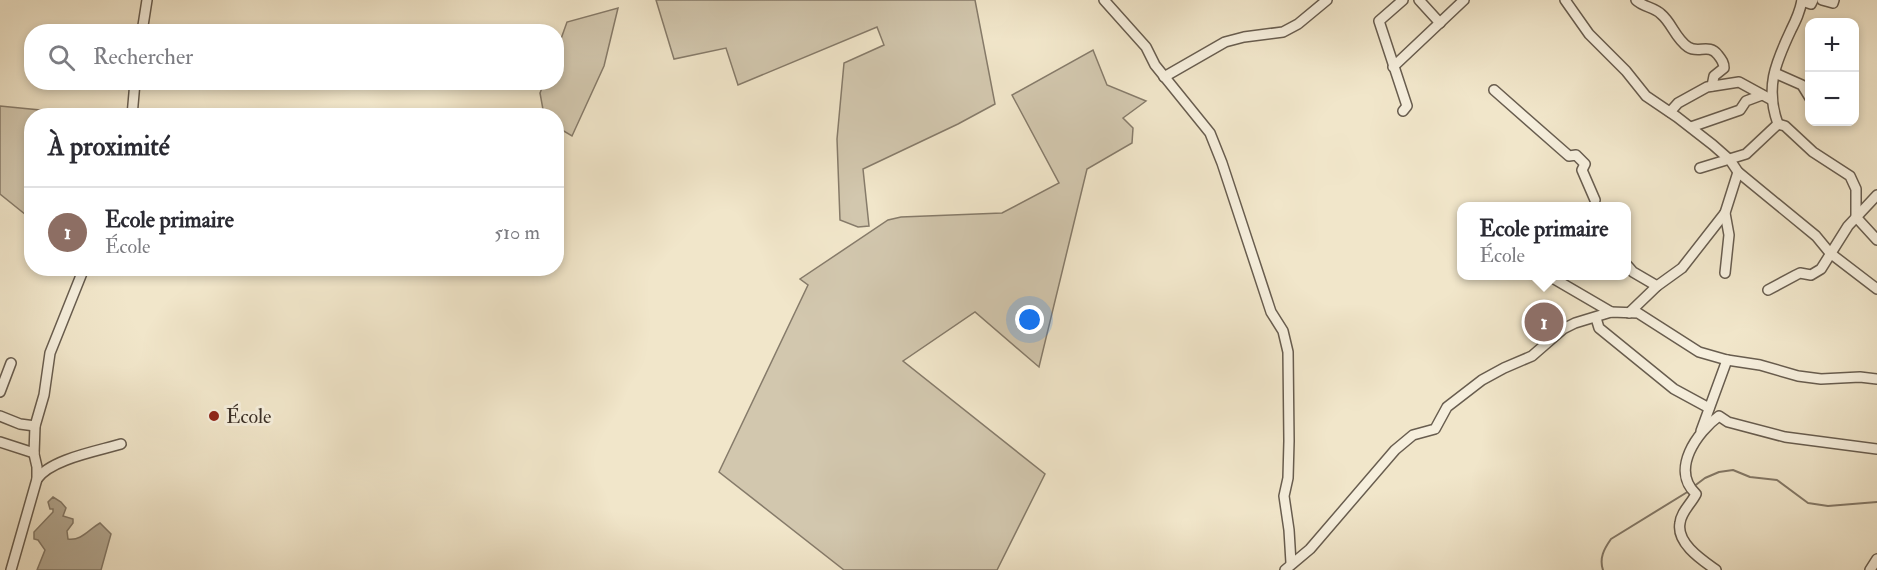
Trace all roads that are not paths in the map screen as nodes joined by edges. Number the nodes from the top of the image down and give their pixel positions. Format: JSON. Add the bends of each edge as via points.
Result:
{"nodes":[{"id":1,"x":147,"y":0,"type":"edge"},
{"id":2,"x":1104,"y":0,"type":"edge"},
{"id":3,"x":1327,"y":0,"type":"edge"},
{"id":4,"x":1403,"y":0,"type":"edge"},
{"id":5,"x":1419,"y":0,"type":"edge"},
{"id":6,"x":1464,"y":0,"type":"edge"},
{"id":7,"x":1565,"y":0,"type":"edge"},
{"id":8,"x":1636,"y":0,"type":"edge"},
{"id":9,"x":1813,"y":0,"type":"edge"},
{"id":10,"x":1822,"y":0,"type":"edge"},
{"id":11,"x":1834,"y":0,"type":"edge"},
{"id":12,"x":1802,"y":1,"type":"edge"},
{"id":13,"x":1440,"y":23,"type":"junction"},
{"id":14,"x":143,"y":24,"type":"edge"},
{"id":15,"x":1393,"y":67,"type":"junction"},
{"id":16,"x":1775,"y":73,"type":"junction"},
{"id":17,"x":1164,"y":77,"type":"junction"},
{"id":18,"x":1712,"y":86,"type":"junction"},
{"id":19,"x":134,"y":90,"type":"edge"},
{"id":20,"x":1494,"y":90,"type":"dead end"},
{"id":21,"x":1805,"y":91,"type":"edge"},
{"id":22,"x":1762,"y":95,"type":"junction"},
{"id":23,"x":1772,"y":100,"type":"junction"},
{"id":24,"x":133,"y":108,"type":"edge"},
{"id":25,"x":1402,"y":111,"type":"dead end"},
{"id":26,"x":1670,"y":112,"type":"junction"},
{"id":27,"x":1778,"y":124,"type":"junction"},
{"id":28,"x":1691,"y":127,"type":"junction"},
{"id":29,"x":1730,"y":160,"type":"junction"},
{"id":30,"x":1700,"y":168,"type":"dead end"},
{"id":31,"x":1738,"y":172,"type":"junction"},
{"id":32,"x":1877,"y":195,"type":"edge"},
{"id":33,"x":1595,"y":200,"type":"dead end"},
{"id":34,"x":1725,"y":213,"type":"junction"},
{"id":35,"x":1857,"y":217,"type":"junction"},
{"id":36,"x":1877,"y":240,"type":"edge"},
{"id":37,"x":1830,"y":253,"type":"junction"},
{"id":38,"x":1631,"y":270,"type":"edge"},
{"id":39,"x":1725,"y":273,"type":"dead end"},
{"id":40,"x":1877,"y":275,"type":"edge"},
{"id":41,"x":81,"y":276,"type":"edge"},
{"id":42,"x":1556,"y":280,"type":"edge"},
{"id":43,"x":1657,"y":286,"type":"junction"},
{"id":44,"x":1873,"y":286,"type":"edge"},
{"id":45,"x":1768,"y":290,"type":"dead end"},
{"id":46,"x":1611,"y":312,"type":"junction"},
{"id":47,"x":1629,"y":313,"type":"junction"},
{"id":48,"x":1596,"y":318,"type":"junction"},
{"id":49,"x":1727,"y":360,"type":"junction"},
{"id":50,"x":11,"y":363,"type":"dead end"},
{"id":51,"x":1877,"y":379,"type":"edge"},
{"id":52,"x":0,"y":392,"type":"edge"},
{"id":53,"x":1709,"y":408,"type":"junction"},
{"id":54,"x":0,"y":416,"type":"edge"},
{"id":55,"x":34,"y":426,"type":"junction"},
{"id":56,"x":1700,"y":436,"type":"junction"},
{"id":57,"x":0,"y":442,"type":"edge"},
{"id":58,"x":122,"y":444,"type":"dead end"},
{"id":59,"x":1877,"y":449,"type":"edge"},
{"id":60,"x":34,"y":453,"type":"junction"},
{"id":61,"x":37,"y":479,"type":"junction"},
{"id":62,"x":1877,"y":559,"type":"edge"},
{"id":63,"x":1288,"y":567,"type":"edge"},
{"id":64,"x":11,"y":570,"type":"edge"},
{"id":65,"x":1716,"y":570,"type":"edge"},
{"id":66,"x":1870,"y":570,"type":"edge"}],
"edges":[{"from":1,"to":14,"type":"street"},
{"from":2,"to":17,"type":"street","via":[[1146,47]]},
{"from":3,"to":17,"type":"street","via":[[1283,32],[1226,42]]},
{"from":4,"to":15,"type":"street","via":[[1379,21]]},
{"from":5,"to":13,"type":"street"},
{"from":6,"to":13,"type":"street"},
{"from":7,"to":26,"type":"street","via":[[1589,34],[1646,96]]},
{"from":8,"to":18,"type":"street","via":[[1659,12],[1688,47],[1715,51],[1725,65],[1714,76]]},
{"from":9,"to":12,"type":"street","via":[[1811,4]]},
{"from":10,"to":11,"type":"street"},
{"from":12,"to":16,"type":"street"},
{"from":13,"to":15,"type":"street"},
{"from":15,"to":25,"type":"street","via":[[1407,106]]},
{"from":16,"to":21,"type":"street","via":[[1802,85]]},
{"from":16,"to":23,"type":"street"},
{"from":17,"to":63,"type":"street","via":[[1216,145],[1271,312],[1285,338],[1289,441],[1284,496],[1290,530]]},
{"from":18,"to":22,"type":"street","via":[[1742,82]]},
{"from":18,"to":26,"type":"street","via":[[1682,100]]},
{"from":19,"to":24,"type":"street"},
{"from":20,"to":33,"type":"street","via":[[1569,156],[1575,155],[1585,164],[1582,170]]},
{"from":22,"to":23,"type":"street"},
{"from":22,"to":28,"type":"street","via":[[1746,101],[1740,110]]},
{"from":23,"to":27,"type":"street"},
{"from":26,"to":28,"type":"street"},
{"from":27,"to":29,"type":"street","via":[[1751,151]]},
{"from":27,"to":35,"type":"street","via":[[1850,176],[1856,189]]},
{"from":28,"to":29,"type":"street"},
{"from":29,"to":30,"type":"street"},
{"from":29,"to":31,"type":"street"},
{"from":31,"to":34,"type":"street"},
{"from":31,"to":37,"type":"street","via":[[1816,236]]},
{"from":32,"to":35,"type":"street"},
{"from":34,"to":39,"type":"street","via":[[1729,235]]},
{"from":34,"to":43,"type":"street","via":[[1682,267]]},
{"from":35,"to":36,"type":"street"},
{"from":35,"to":37,"type":"street"},
{"from":37,"to":44,"type":"street"},
{"from":37,"to":45,"type":"street","via":[[1815,274],[1800,273]]},
{"from":38,"to":43,"type":"street"},
{"from":40,"to":44,"type":"street"},
{"from":41,"to":55,"type":"street","via":[[50,353],[44,395]]},
{"from":42,"to":46,"type":"street"},
{"from":43,"to":47,"type":"street"},
{"from":46,"to":47,"type":"street"},
{"from":46,"to":48,"type":"street"},
{"from":47,"to":49,"type":"street","via":[[1645,317],[1699,352]]},
{"from":48,"to":53,"type":"street","via":[[1599,328],[1674,389]]},
{"from":48,"to":63,"type":"street","via":[[1563,329],[1532,356],[1493,373],[1447,407],[1435,429],[1413,435],[1395,450],[1310,549]]},
{"from":49,"to":51,"type":"street","via":[[1821,379]]},
{"from":49,"to":53,"type":"street"},
{"from":50,"to":52,"type":"street"},
{"from":53,"to":56,"type":"street"},
{"from":54,"to":55,"type":"street"},
{"from":55,"to":60,"type":"street"},
{"from":56,"to":59,"type":"street","via":[[1719,416],[1785,437]]},
{"from":56,"to":65,"type":"street","via":[[1684,467],[1696,494],[1679,524],[1685,542]]},
{"from":57,"to":60,"type":"street"},
{"from":58,"to":61,"type":"street","via":[[68,459]]},
{"from":60,"to":61,"type":"street"},
{"from":61,"to":64,"type":"street"},
{"from":62,"to":66,"type":"street"}]}
